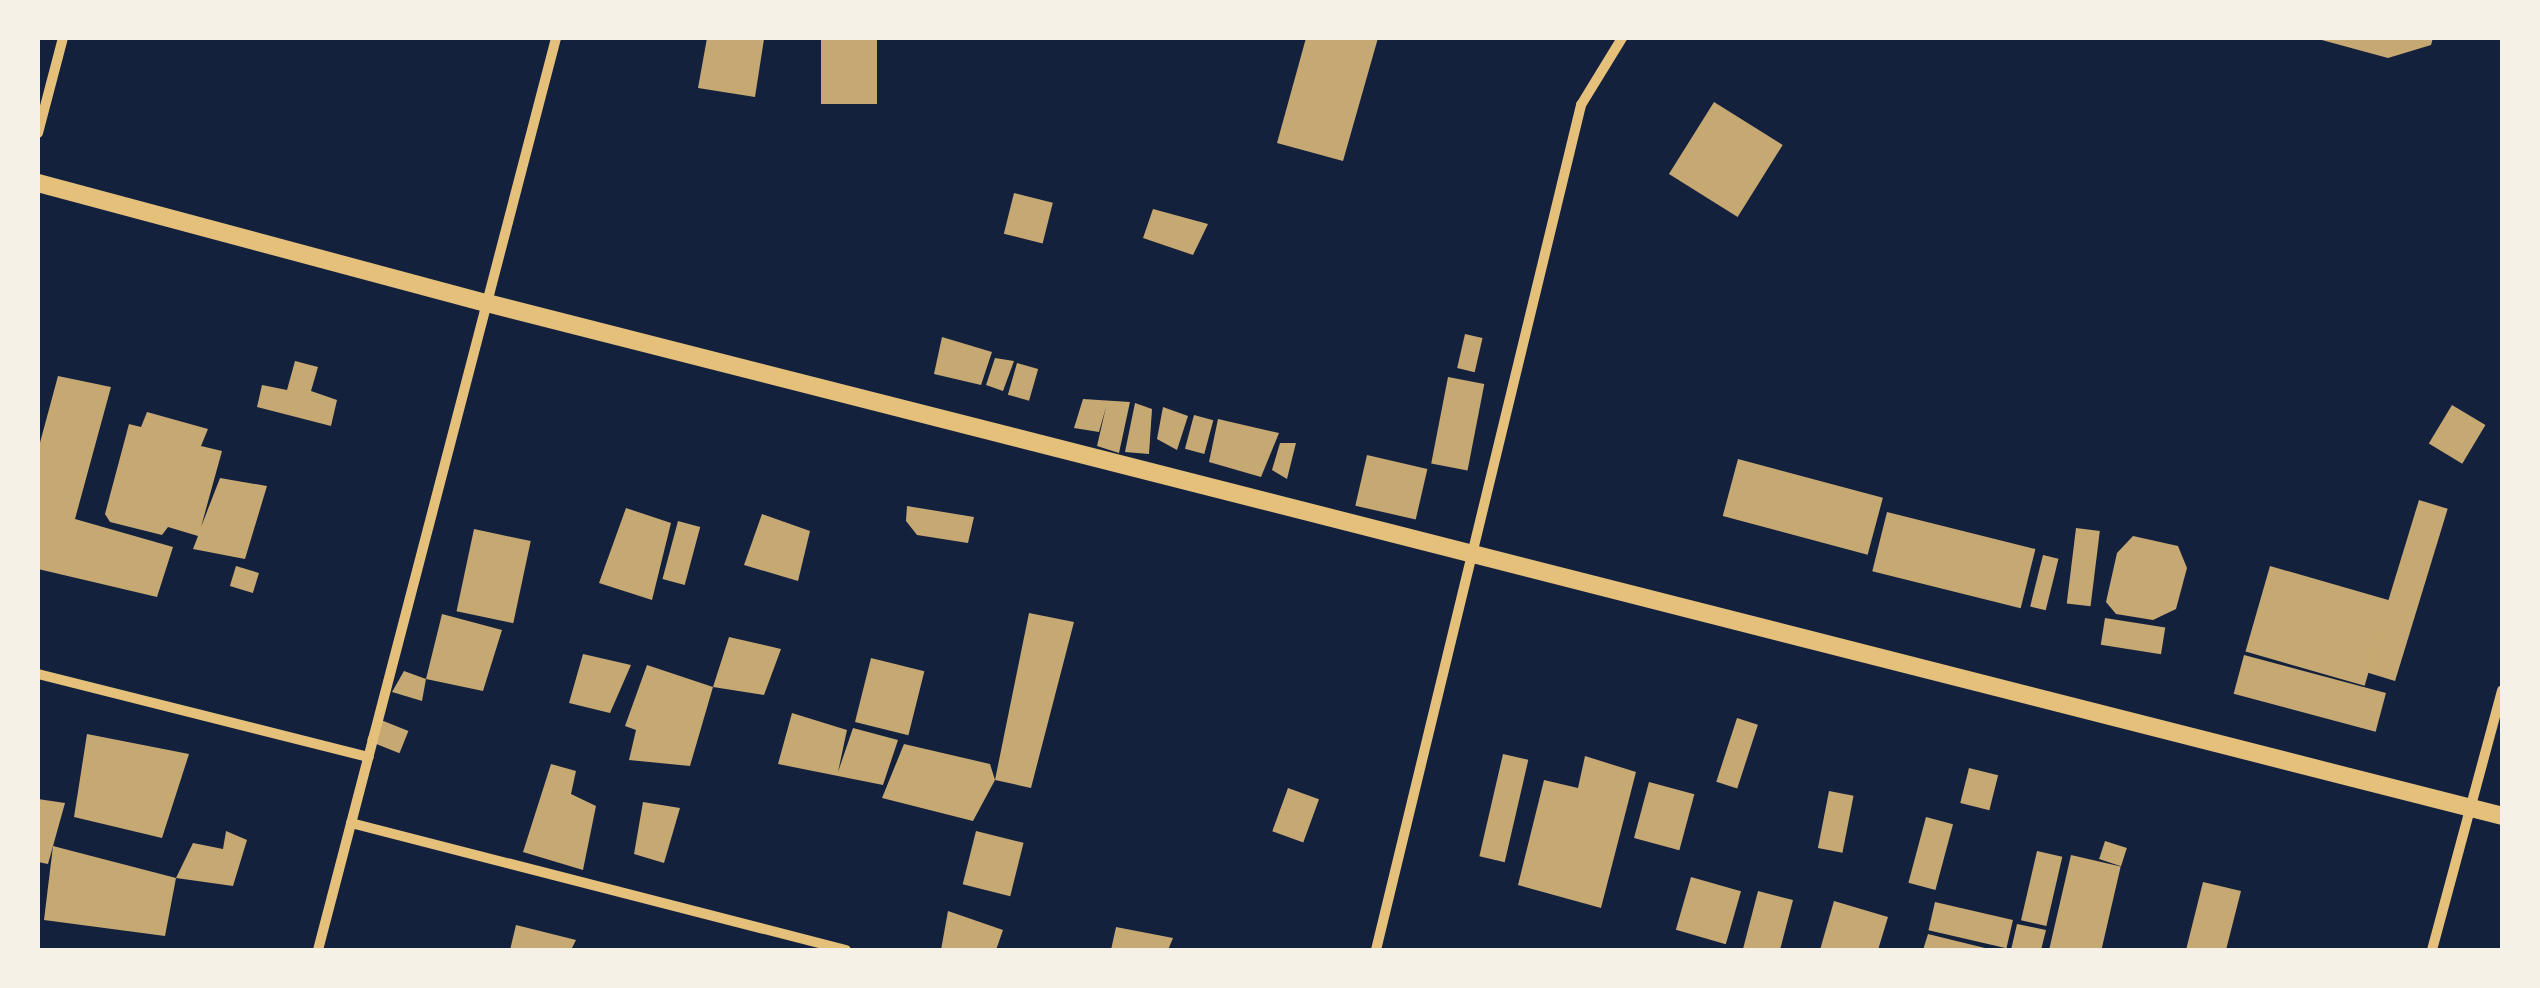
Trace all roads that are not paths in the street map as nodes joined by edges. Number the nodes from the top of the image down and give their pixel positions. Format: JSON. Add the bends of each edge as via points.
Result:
{"nodes":[{"id":1,"x":64,"y":38,"type":"edge"},
{"id":2,"x":556,"y":38,"type":"edge"},
{"id":3,"x":1622,"y":38,"type":"edge"},
{"id":4,"x":38,"y":133,"type":"edge"},
{"id":5,"x":38,"y":182,"type":"edge"},
{"id":6,"x":487,"y":304,"type":"junction"},
{"id":7,"x":1475,"y":552,"type":"junction"},
{"id":8,"x":38,"y":674,"type":"edge"},
{"id":9,"x":2502,"y":690,"type":"edge"},
{"id":10,"x":369,"y":757,"type":"junction"},
{"id":11,"x":2468,"y":807,"type":"junction"},
{"id":12,"x":2502,"y":816,"type":"edge"},
{"id":13,"x":351,"y":823,"type":"junction"},
{"id":14,"x":318,"y":950,"type":"edge"},
{"id":15,"x":846,"y":950,"type":"edge"},
{"id":16,"x":1376,"y":950,"type":"edge"},
{"id":17,"x":2432,"y":950,"type":"edge"}],
"edges":[{"from":1,"to":4,"type":"street"},
{"from":2,"to":6,"type":"street"},
{"from":3,"to":7,"type":"street","via":[[1581,105]]},
{"from":5,"to":6,"type":"street"},
{"from":6,"to":7,"type":"street"},
{"from":6,"to":10,"type":"street"},
{"from":7,"to":11,"type":"street"},
{"from":7,"to":16,"type":"street"},
{"from":8,"to":10,"type":"street"},
{"from":9,"to":11,"type":"street"},
{"from":10,"to":13,"type":"street"},
{"from":11,"to":12,"type":"street"},
{"from":11,"to":17,"type":"street"},
{"from":13,"to":14,"type":"street"},
{"from":13,"to":15,"type":"street"}]}
